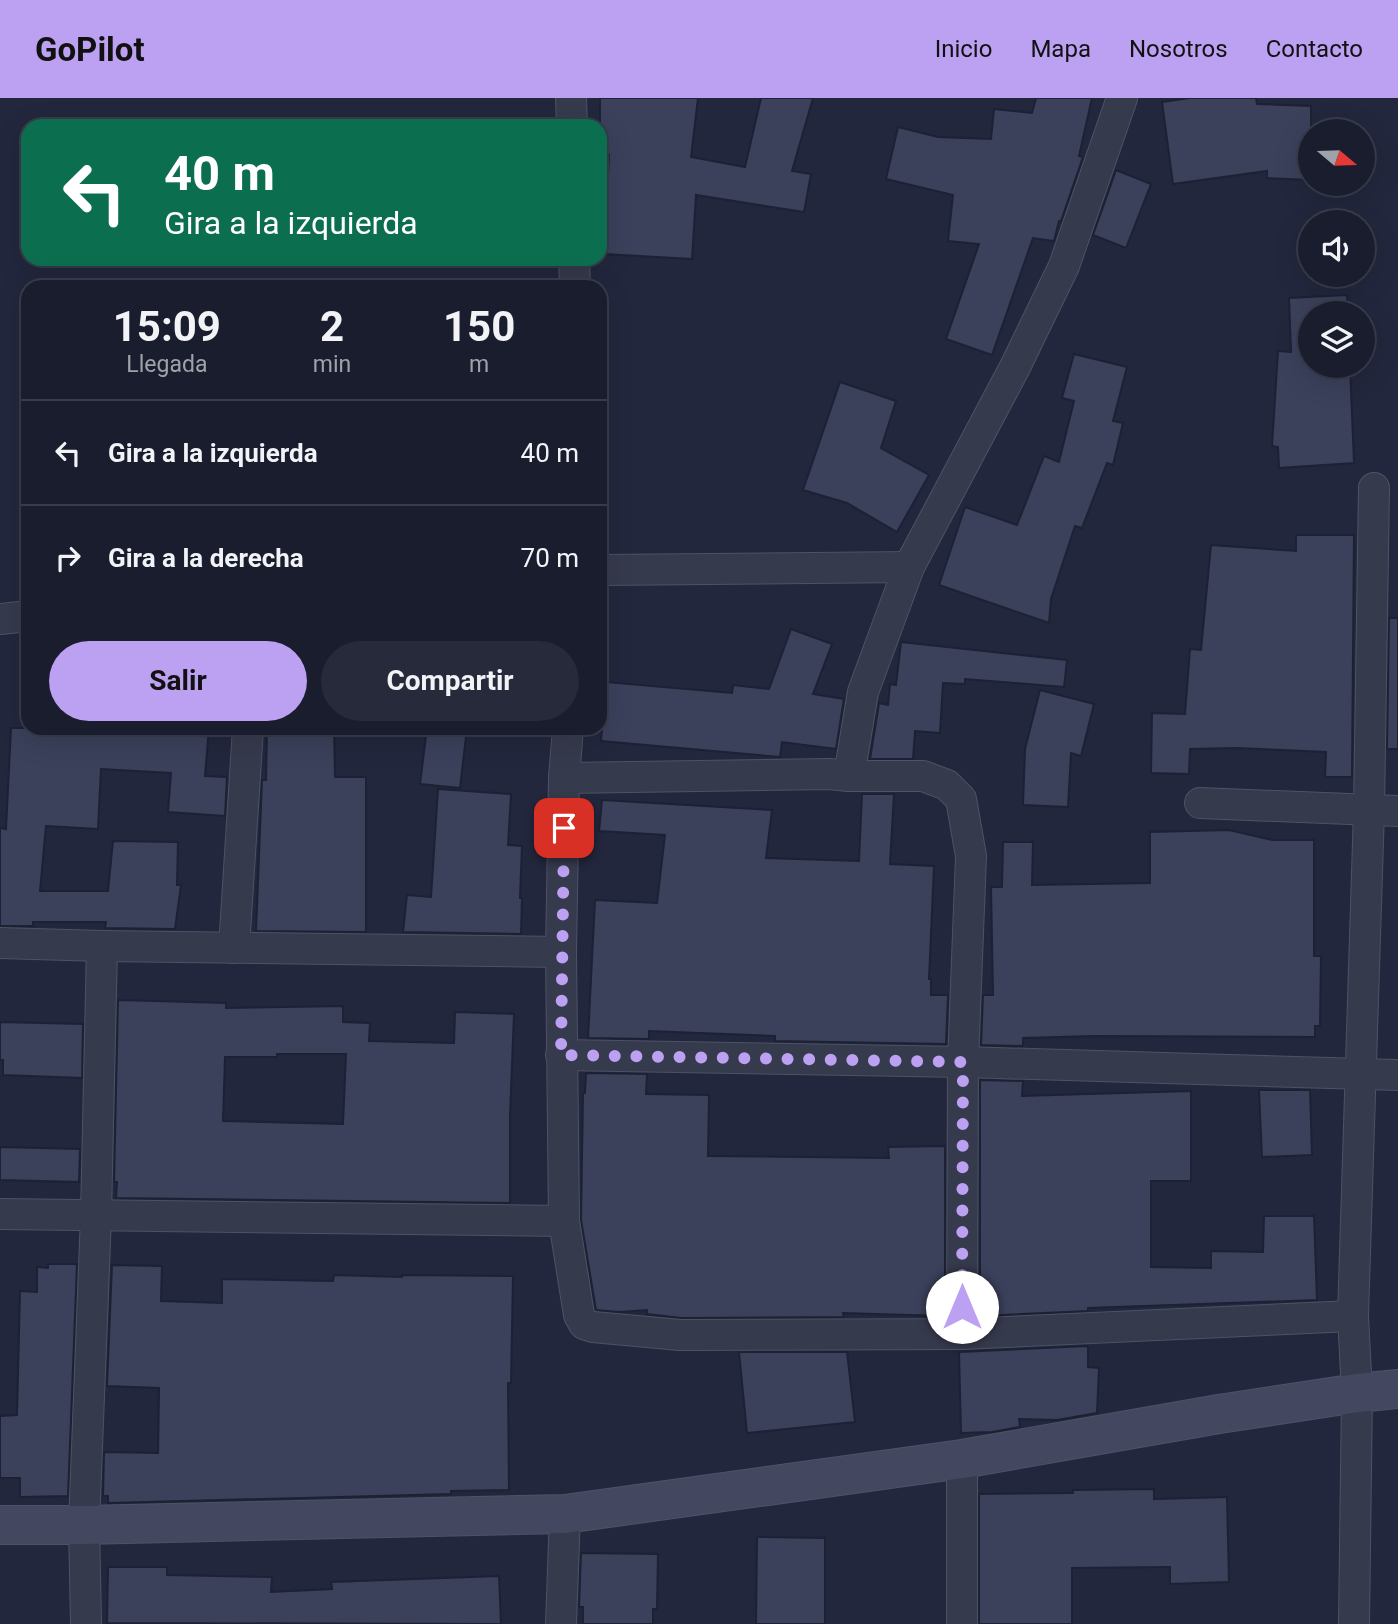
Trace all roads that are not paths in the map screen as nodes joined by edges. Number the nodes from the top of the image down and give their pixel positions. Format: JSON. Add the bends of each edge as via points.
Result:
{"nodes":[{"id":1,"x":571,"y":98,"type":"edge"},
{"id":2,"x":1122,"y":98,"type":"edge"},
{"id":3,"x":572,"y":119,"type":"edge"},
{"id":4,"x":1374,"y":488,"type":"dead end"},
{"id":5,"x":909,"y":567,"type":"junction"},
{"id":6,"x":607,"y":570,"type":"edge"},
{"id":7,"x":21,"y":617,"type":"edge"},
{"id":8,"x":0,"y":619,"type":"edge"},
{"id":9,"x":248,"y":735,"type":"edge"},
{"id":10,"x":567,"y":735,"type":"edge"},
{"id":11,"x":849,"y":776,"type":"junction"},
{"id":12,"x":564,"y":778,"type":"junction"},
{"id":13,"x":1200,"y":803,"type":"dead end"},
{"id":14,"x":1369,"y":810,"type":"junction"},
{"id":15,"x":1398,"y":811,"type":"edge"},
{"id":16,"x":0,"y":943,"type":"edge"},
{"id":17,"x":102,"y":946,"type":"junction"},
{"id":18,"x":234,"y":948,"type":"junction"},
{"id":19,"x":561,"y":952,"type":"junction"},
{"id":20,"x":561,"y":1055,"type":"junction"},
{"id":21,"x":963,"y":1062,"type":"junction"},
{"id":22,"x":1398,"y":1075,"type":"edge"},
{"id":23,"x":1360,"y":1076,"type":"junction"},
{"id":24,"x":0,"y":1214,"type":"edge"},
{"id":25,"x":96,"y":1216,"type":"junction"},
{"id":26,"x":564,"y":1222,"type":"junction"},
{"id":27,"x":1353,"y":1316,"type":"junction"},
{"id":28,"x":962,"y":1334,"type":"junction"},
{"id":29,"x":1398,"y":1389,"type":"edge"},
{"id":30,"x":1357,"y":1393,"type":"junction"},
{"id":31,"x":962,"y":1459,"type":"junction"},
{"id":32,"x":565,"y":1514,"type":"junction"},
{"id":33,"x":0,"y":1525,"type":"edge"},
{"id":34,"x":85,"y":1525,"type":"junction"},
{"id":35,"x":86,"y":1624,"type":"edge"},
{"id":36,"x":561,"y":1624,"type":"edge"},
{"id":37,"x":962,"y":1624,"type":"edge"},
{"id":38,"x":1354,"y":1624,"type":"edge"}],
"edges":[{"from":1,"to":3,"type":"street"},
{"from":2,"to":5,"type":"street","via":[[1064,266]]},
{"from":4,"to":14,"type":"street"},
{"from":5,"to":6,"type":"street"},
{"from":5,"to":11,"type":"street","via":[[863,692]]},
{"from":7,"to":8,"type":"street"},
{"from":9,"to":18,"type":"street"},
{"from":10,"to":12,"type":"street"},
{"from":11,"to":12,"type":"street"},
{"from":11,"to":21,"type":"street","via":[[923,776],[947,785],[961,799],[971,856]]},
{"from":12,"to":19,"type":"street"},
{"from":13,"to":14,"type":"street"},
{"from":14,"to":15,"type":"street"},
{"from":14,"to":23,"type":"street"},
{"from":16,"to":17,"type":"street"},
{"from":17,"to":18,"type":"street"},
{"from":17,"to":25,"type":"street"},
{"from":18,"to":19,"type":"street"},
{"from":19,"to":20,"type":"street"},
{"from":20,"to":21,"type":"street"},
{"from":20,"to":26,"type":"street"},
{"from":21,"to":23,"type":"street"},
{"from":21,"to":28,"type":"street"},
{"from":22,"to":23,"type":"street"},
{"from":23,"to":27,"type":"street"},
{"from":24,"to":25,"type":"street"},
{"from":25,"to":26,"type":"street"},
{"from":25,"to":34,"type":"street"},
{"from":26,"to":28,"type":"street","via":[[579,1315],[584,1324],[593,1327],[680,1335]]},
{"from":27,"to":28,"type":"street"},
{"from":27,"to":30,"type":"street"},
{"from":29,"to":30,"type":"street"},
{"from":30,"to":31,"type":"street"},
{"from":30,"to":38,"type":"street"},
{"from":31,"to":32,"type":"street"},
{"from":31,"to":37,"type":"street"},
{"from":32,"to":34,"type":"street"},
{"from":32,"to":36,"type":"street"},
{"from":33,"to":34,"type":"street"},
{"from":34,"to":35,"type":"street"}]}
